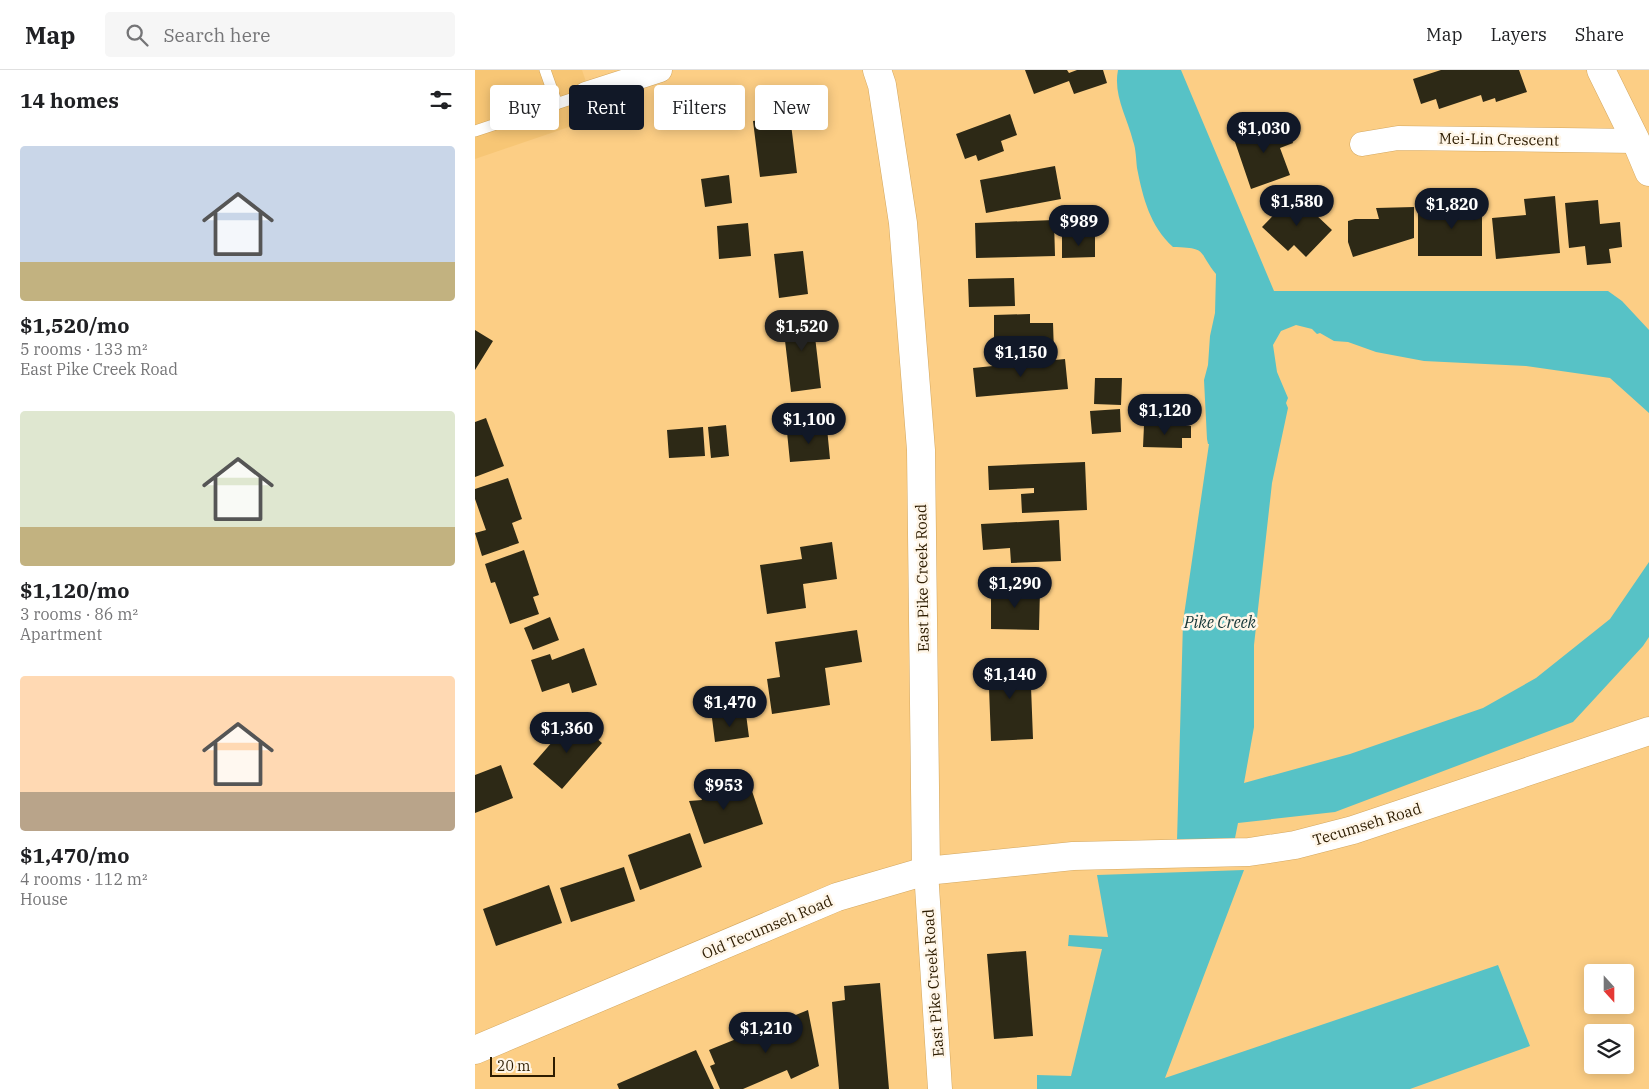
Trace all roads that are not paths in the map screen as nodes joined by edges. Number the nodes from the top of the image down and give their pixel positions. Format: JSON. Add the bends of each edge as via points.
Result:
{"nodes":[{"id":1,"x":545,"y":70,"type":"edge"},
{"id":2,"x":660,"y":70,"type":"edge"},
{"id":3,"x":877,"y":70,"type":"edge"},
{"id":4,"x":1601,"y":70,"type":"edge"},
{"id":5,"x":550,"y":85,"type":"edge"},
{"id":6,"x":614,"y":85,"type":"edge"},
{"id":7,"x":490,"y":126,"type":"edge"},
{"id":8,"x":475,"y":131,"type":"edge"},
{"id":9,"x":1636,"y":141,"type":"junction"},
{"id":10,"x":1363,"y":144,"type":"dead end"},
{"id":11,"x":1649,"y":172,"type":"edge"},
{"id":12,"x":1649,"y":732,"type":"edge"},
{"id":13,"x":1073,"y":856,"type":"joint"},
{"id":14,"x":925,"y":871,"type":"junction"},
{"id":15,"x":475,"y":1050,"type":"edge"},
{"id":16,"x":940,"y":1089,"type":"edge"}],
"edges":[{"from":1,"to":5,"type":"lane"},
{"from":2,"to":6,"type":"street"},
{"from":3,"to":14,"type":"main road","name":"East Pike Creek Road","via":[[903,223],[921,450]]},
{"from":4,"to":9,"type":"main road"},
{"from":7,"to":8,"type":"lane"},
{"from":9,"to":10,"type":"street","name":"Mei-Lin Crescent","via":[[1398,138]]},
{"from":9,"to":11,"type":"main road"},
{"from":12,"to":13,"type":"main road","name":"Tecumseh Road","via":[[1353,830],[1295,845],[1249,852]]},
{"from":13,"to":14,"type":"main road","name":"Old Tecumseh Road"},
{"from":14,"to":15,"type":"main road","name":"Old Tecumseh Road","via":[[837,897]]},
{"from":14,"to":16,"type":"street","name":"East Pike Creek Road"}]}
